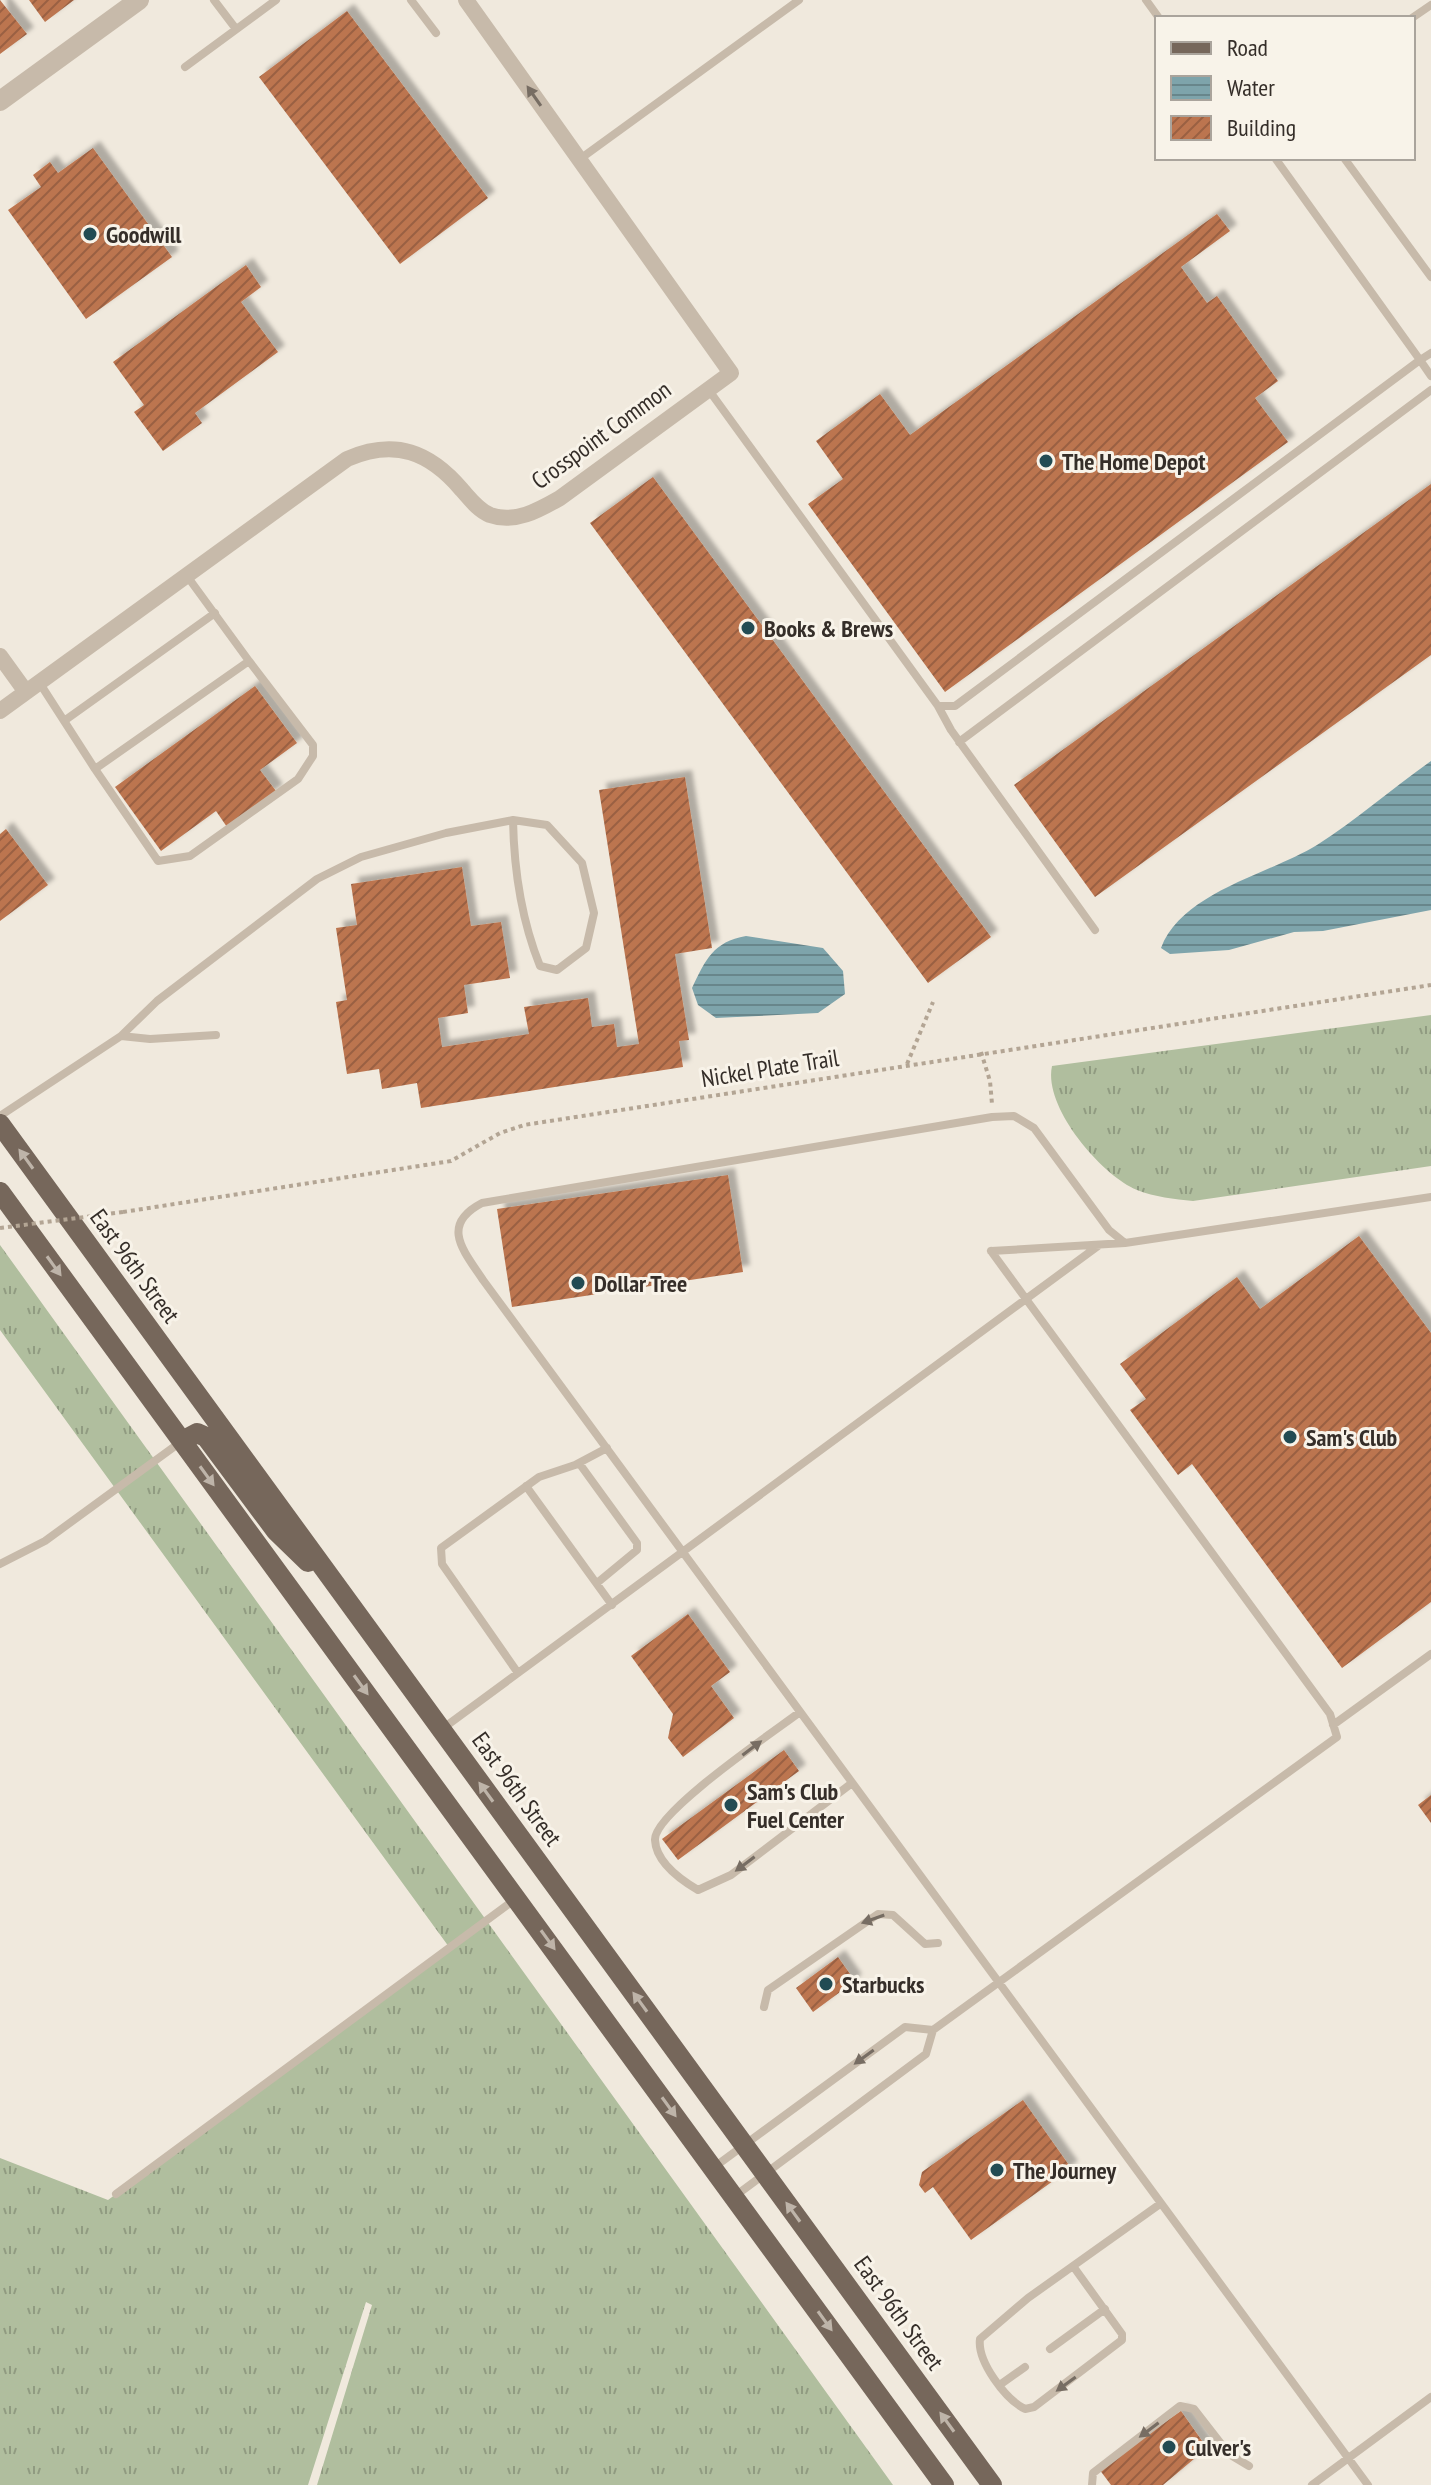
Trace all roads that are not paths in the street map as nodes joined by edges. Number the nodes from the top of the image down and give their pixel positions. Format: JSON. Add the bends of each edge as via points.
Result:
{"nodes":[{"id":1,"x":139,"y":0,"type":"edge"},
{"id":2,"x":214,"y":0,"type":"edge"},
{"id":3,"x":276,"y":0,"type":"edge"},
{"id":4,"x":411,"y":0,"type":"edge"},
{"id":5,"x":466,"y":0,"type":"edge"},
{"id":6,"x":799,"y":0,"type":"edge"},
{"id":7,"x":236,"y":29,"type":"junction"},
{"id":8,"x":436,"y":33,"type":"dead end"},
{"id":9,"x":185,"y":67,"type":"dead end"},
{"id":10,"x":0,"y":101,"type":"edge"},
{"id":11,"x":579,"y":159,"type":"junction"},
{"id":12,"x":1276,"y":160,"type":"edge"},
{"id":13,"x":1345,"y":160,"type":"edge"},
{"id":14,"x":1431,"y":277,"type":"edge"},
{"id":15,"x":1431,"y":353,"type":"edge"},
{"id":16,"x":1420,"y":360,"type":"junction"},
{"id":17,"x":1431,"y":376,"type":"edge"},
{"id":18,"x":707,"y":388,"type":"junction"},
{"id":19,"x":1431,"y":390,"type":"edge"},
{"id":20,"x":187,"y":575,"type":"junction"},
{"id":21,"x":215,"y":613,"type":"junction"},
{"id":22,"x":0,"y":656,"type":"edge"},
{"id":23,"x":249,"y":661,"type":"junction"},
{"id":24,"x":33,"y":687,"type":"junction"},
{"id":25,"x":938,"y":706,"type":"junction"},
{"id":26,"x":955,"y":706,"type":"junction"},
{"id":27,"x":0,"y":711,"type":"edge"},
{"id":28,"x":64,"y":721,"type":"junction"},
{"id":29,"x":951,"y":730,"type":"junction"},
{"id":30,"x":959,"y":742,"type":"junction"},
{"id":31,"x":95,"y":769,"type":"junction"},
{"id":32,"x":513,"y":820,"type":"junction"},
{"id":33,"x":1095,"y":930,"type":"dead end"},
{"id":34,"x":216,"y":1035,"type":"dead end"},
{"id":35,"x":121,"y":1036,"type":"junction"},
{"id":36,"x":0,"y":1116,"type":"edge"},
{"id":37,"x":0,"y":1124,"type":"edge"},
{"id":38,"x":0,"y":1192,"type":"edge"},
{"id":39,"x":1431,"y":1197,"type":"edge"},
{"id":40,"x":1125,"y":1243,"type":"junction"},
{"id":41,"x":1098,"y":1246,"type":"junction"},
{"id":42,"x":1026,"y":1299,"type":"junction"},
{"id":43,"x":182,"y":1441,"type":"junction"},
{"id":44,"x":607,"y":1448,"type":"junction"},
{"id":45,"x":579,"y":1463,"type":"junction"},
{"id":46,"x":526,"y":1486,"type":"junction"},
{"id":47,"x":683,"y":1553,"type":"junction"},
{"id":48,"x":0,"y":1564,"type":"edge"},
{"id":49,"x":597,"y":1583,"type":"junction"},
{"id":50,"x":347,"y":1601,"type":"junction"},
{"id":51,"x":612,"y":1605,"type":"junction"},
{"id":52,"x":1431,"y":1654,"type":"edge"},
{"id":53,"x":518,"y":1673,"type":"junction"},
{"id":54,"x":800,"y":1712,"type":"junction"},
{"id":55,"x":1333,"y":1725,"type":"junction"},
{"id":56,"x":441,"y":1729,"type":"junction"},
{"id":57,"x":852,"y":1783,"type":"junction"},
{"id":58,"x":517,"y":1898,"type":"junction"},
{"id":59,"x":938,"y":1943,"type":"dead end"},
{"id":60,"x":999,"y":1984,"type":"junction"},
{"id":61,"x":764,"y":2007,"type":"dead end"},
{"id":62,"x":933,"y":2030,"type":"junction"},
{"id":63,"x":743,"y":2145,"type":"junction"},
{"id":64,"x":713,"y":2168,"type":"junction"},
{"id":65,"x":764,"y":2173,"type":"junction"},
{"id":66,"x":116,"y":2194,"type":"dead end"},
{"id":67,"x":734,"y":2197,"type":"junction"},
{"id":68,"x":1160,"y":2204,"type":"junction"},
{"id":69,"x":1073,"y":2266,"type":"junction"},
{"id":70,"x":1105,"y":2309,"type":"junction"},
{"id":71,"x":1050,"y":2349,"type":"dead end"},
{"id":72,"x":1025,"y":2367,"type":"dead end"},
{"id":73,"x":1001,"y":2384,"type":"junction"},
{"id":74,"x":1431,"y":2397,"type":"edge"},
{"id":75,"x":1349,"y":2459,"type":"junction"},
{"id":76,"x":1249,"y":2466,"type":"dead end"},
{"id":77,"x":944,"y":2485,"type":"edge"},
{"id":78,"x":992,"y":2485,"type":"edge"},
{"id":79,"x":1092,"y":2485,"type":"edge"},
{"id":80,"x":1312,"y":2485,"type":"edge"},
{"id":81,"x":1368,"y":2485,"type":"edge"}],
"edges":[{"from":1,"to":10,"type":"street"},
{"from":2,"to":7,"type":"lane"},
{"from":3,"to":7,"type":"lane"},
{"from":4,"to":8,"type":"lane"},
{"from":11,"to":5,"type":"street","name":"Crosspoint Common","one_way":true},
{"from":6,"to":11,"type":"lane"},
{"from":7,"to":9,"type":"lane"},
{"from":11,"to":18,"type":"street","name":"Crosspoint Common","via":[[731,373]]},
{"from":12,"to":16,"type":"lane"},
{"from":13,"to":14,"type":"lane"},
{"from":15,"to":16,"type":"lane"},
{"from":16,"to":17,"type":"lane"},
{"from":16,"to":26,"type":"lane"},
{"from":18,"to":20,"type":"street","name":"Crosspoint Common","via":[[560,498],[530,514],[490,515],[434,462],[408,449],[390,448],[347,459]]},
{"from":18,"to":25,"type":"lane"},
{"from":19,"to":30,"type":"lane"},
{"from":20,"to":21,"type":"lane"},
{"from":20,"to":24,"type":"street","name":"Crosspoint Common"},
{"from":21,"to":23,"type":"lane"},
{"from":21,"to":28,"type":"lane"},
{"from":22,"to":24,"type":"street"},
{"from":23,"to":31,"type":"lane"},
{"from":23,"to":31,"type":"lane","via":[[313,745],[313,756],[298,779],[190,856],[158,861]]},
{"from":24,"to":27,"type":"street","name":"Crosspoint Common"},
{"from":24,"to":28,"type":"lane"},
{"from":25,"to":26,"type":"lane"},
{"from":25,"to":29,"type":"lane"},
{"from":26,"to":29,"type":"lane"},
{"from":28,"to":31,"type":"lane"},
{"from":29,"to":30,"type":"lane"},
{"from":30,"to":33,"type":"lane"},
{"from":32,"to":32,"type":"lane","via":[[547,825],[582,863],[594,913],[586,948],[557,970],[540,966],[528,936]]},
{"from":32,"to":35,"type":"lane","via":[[361,857],[317,879],[157,1001]]},
{"from":34,"to":35,"type":"lane"},
{"from":35,"to":36,"type":"lane"},
{"from":50,"to":37,"type":"main road","name":"East 96th Street","one_way":true},
{"from":38,"to":43,"type":"main road","one_way":true},
{"from":39,"to":40,"type":"lane"},
{"from":40,"to":41,"type":"lane"},
{"from":40,"to":44,"type":"lane","via":[[1109,1230],[1034,1128],[1014,1116],[482,1203],[464,1212],[457,1229],[462,1249]]},
{"from":41,"to":42,"type":"lane"},
{"from":41,"to":42,"type":"lane","via":[[991,1251]]},
{"from":42,"to":47,"type":"lane"},
{"from":42,"to":55,"type":"lane","via":[[1323,1703]]},
{"from":43,"to":48,"type":"lane","via":[[45,1541]]},
{"from":43,"to":50,"type":"main road","via":[[197,1433],[206,1437],[285,1541]]},
{"from":43,"to":58,"type":"main road","one_way":true},
{"from":44,"to":45,"type":"lane"},
{"from":44,"to":47,"type":"lane"},
{"from":45,"to":46,"type":"lane"},
{"from":45,"to":49,"type":"lane","via":[[637,1543],[637,1550]]},
{"from":46,"to":49,"type":"lane"},
{"from":46,"to":53,"type":"lane","via":[[445,1541],[440,1556]]},
{"from":47,"to":51,"type":"lane"},
{"from":47,"to":54,"type":"lane"},
{"from":49,"to":51,"type":"lane"},
{"from":50,"to":56,"type":"main road","name":"East 96th Street"},
{"from":51,"to":53,"type":"lane"},
{"from":52,"to":55,"type":"lane"},
{"from":53,"to":56,"type":"lane"},
{"from":54,"to":57,"type":"lane"},
{"from":57,"to":54,"type":"lane","one_way":true,"via":[[731,1875],[698,1890],[677,1878],[655,1841],[658,1825]]},
{"from":55,"to":60,"type":"lane","via":[[1337,1737]]},
{"from":63,"to":56,"type":"main road","name":"East 96th Street","one_way":true},
{"from":57,"to":60,"type":"lane"},
{"from":58,"to":64,"type":"main road","one_way":true},
{"from":58,"to":66,"type":"lane"},
{"from":59,"to":61,"type":"lane","one_way":true,"via":[[925,1944],[893,1915],[878,1914],[768,1990]]},
{"from":60,"to":62,"type":"lane"},
{"from":60,"to":68,"type":"lane"},
{"from":62,"to":63,"type":"lane","one_way":true,"via":[[905,2027]]},
{"from":62,"to":65,"type":"lane","via":[[926,2054]]},
{"from":63,"to":64,"type":"lane"},
{"from":63,"to":65,"type":"main road","name":"East 96th Street"},
{"from":64,"to":67,"type":"main road"},
{"from":65,"to":67,"type":"lane"},
{"from":78,"to":65,"type":"main road","name":"East 96th Street","one_way":true},
{"from":67,"to":77,"type":"main road","one_way":true},
{"from":68,"to":69,"type":"lane"},
{"from":68,"to":75,"type":"lane"},
{"from":69,"to":70,"type":"lane"},
{"from":69,"to":73,"type":"lane","via":[[980,2339],[980,2356]]},
{"from":70,"to":71,"type":"lane"},
{"from":70,"to":73,"type":"lane","one_way":true,"via":[[1122,2334],[1118,2346],[1034,2407],[1016,2405]]},
{"from":72,"to":73,"type":"lane"},
{"from":74,"to":75,"type":"lane"},
{"from":75,"to":80,"type":"lane"},
{"from":75,"to":81,"type":"lane"},
{"from":76,"to":79,"type":"lane","one_way":true,"via":[[1229,2454],[1194,2409],[1180,2406],[1093,2473]]}]}
